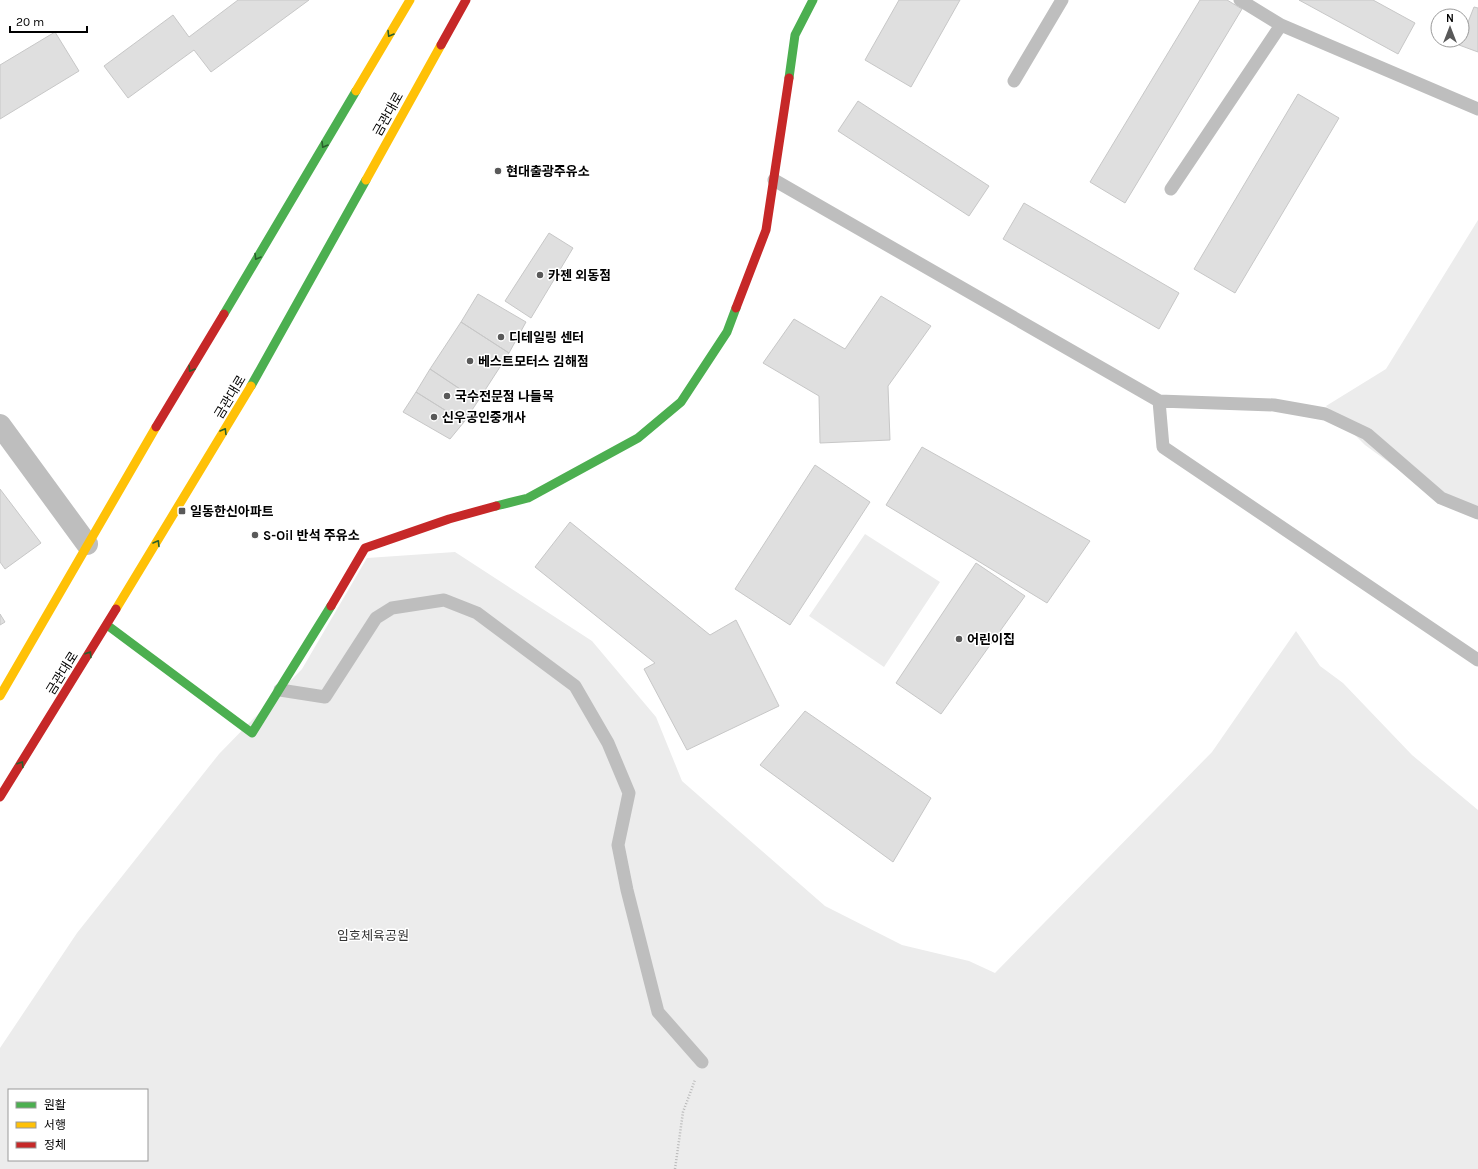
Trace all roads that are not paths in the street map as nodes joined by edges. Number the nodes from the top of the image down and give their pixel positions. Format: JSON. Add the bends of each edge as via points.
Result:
{"nodes":[{"id":1,"x":410,"y":0,"type":"edge"},
{"id":2,"x":466,"y":0,"type":"edge"},
{"id":3,"x":800,"y":0,"type":"edge"},
{"id":4,"x":813,"y":0,"type":"edge"},
{"id":5,"x":1062,"y":0,"type":"edge"},
{"id":6,"x":1240,"y":0,"type":"edge"},
{"id":7,"x":1281,"y":25,"type":"junction"},
{"id":8,"x":795,"y":35,"type":"junction"},
{"id":9,"x":1014,"y":81,"type":"dead end"},
{"id":10,"x":1478,"y":109,"type":"edge"},
{"id":11,"x":774,"y":180,"type":"junction"},
{"id":12,"x":1171,"y":189,"type":"dead end"},
{"id":13,"x":1159,"y":401,"type":"junction"},
{"id":14,"x":0,"y":425,"type":"edge"},
{"id":15,"x":1478,"y":513,"type":"edge"},
{"id":16,"x":87,"y":544,"type":"junction"},
{"id":17,"x":107,"y":625,"type":"junction"},
{"id":18,"x":1478,"y":660,"type":"edge"},
{"id":19,"x":280,"y":690,"type":"junction"},
{"id":20,"x":0,"y":696,"type":"edge"},
{"id":21,"x":0,"y":797,"type":"edge"},
{"id":22,"x":702,"y":1062,"type":"road end"}],
"edges":[{"from":1,"to":16,"type":"main road","one_way":true},
{"from":17,"to":2,"type":"main road","name":"금관대로","one_way":true,"via":[[265,363]]},
{"from":3,"to":8,"type":"street"},
{"from":4,"to":8,"type":"main road"},
{"from":5,"to":9,"type":"lane"},
{"from":6,"to":7,"type":"lane"},
{"from":7,"to":10,"type":"lane"},
{"from":7,"to":12,"type":"lane"},
{"from":8,"to":11,"type":"main road"},
{"from":11,"to":13,"type":"lane"},
{"from":11,"to":19,"type":"main road","via":[[766,230],[727,332],[681,402],[638,438],[528,498],[449,519],[366,548]]},
{"from":13,"to":15,"type":"lane","via":[[1274,405],[1325,414],[1367,434],[1441,498]]},
{"from":13,"to":18,"type":"lane","via":[[1164,447]]},
{"from":14,"to":16,"type":"street"},
{"from":16,"to":20,"type":"main road","via":[[69,580]]},
{"from":17,"to":19,"type":"main road","via":[[252,733]]},
{"from":21,"to":17,"type":"main road","name":"금관대로","one_way":true},
{"from":19,"to":22,"type":"lane","via":[[325,697],[376,618],[392,608],[444,600],[477,612],[575,686],[608,743],[629,793],[618,845],[658,1012]]}]}
